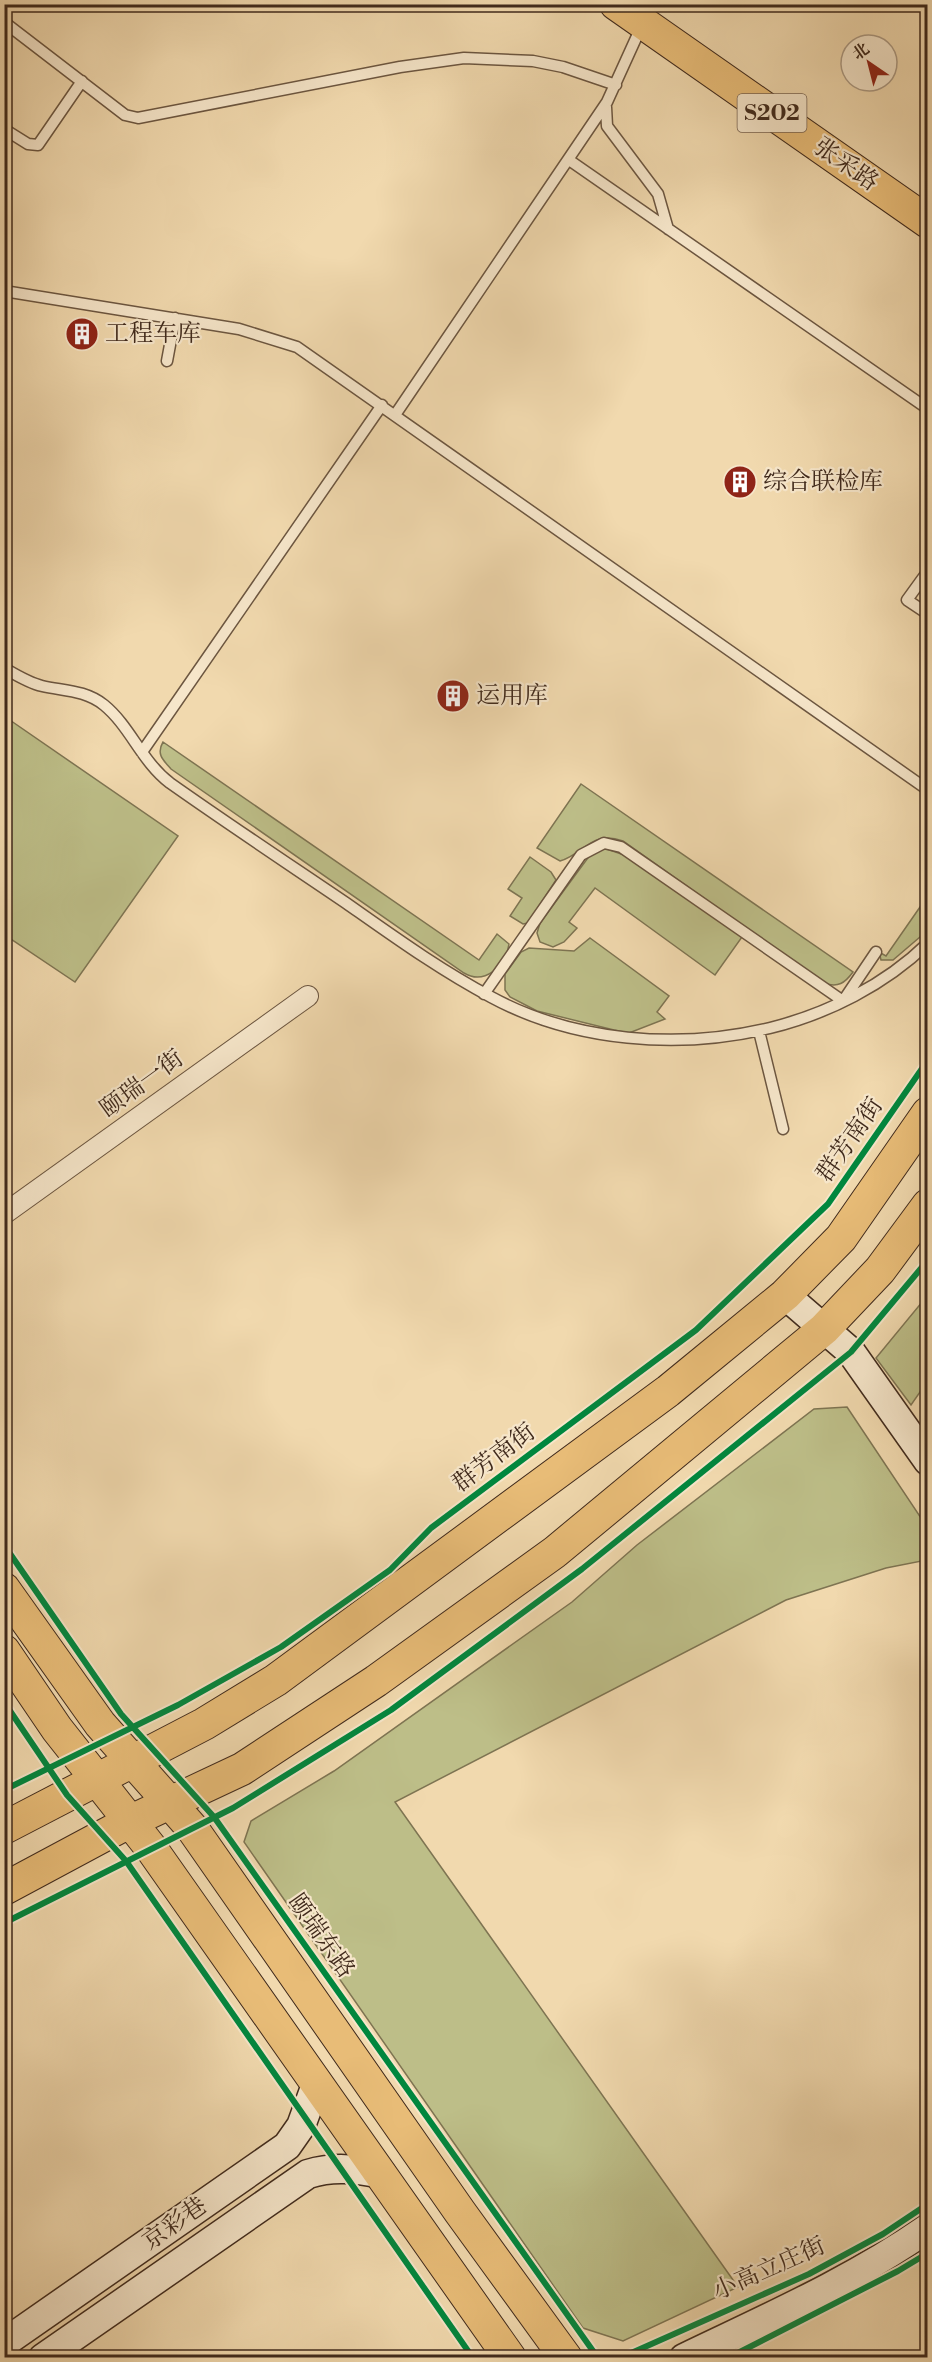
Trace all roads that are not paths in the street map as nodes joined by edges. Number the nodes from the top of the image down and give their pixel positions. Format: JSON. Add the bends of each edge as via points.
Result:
{"nodes":[{"id":1,"x":616,"y":4,"type":"edge"},
{"id":2,"x":648,"y":14,"type":"edge"},
{"id":3,"x":4,"y":22,"type":"edge"},
{"id":4,"x":82,"y":81,"type":"junction"},
{"id":5,"x":616,"y":85,"type":"junction"},
{"id":6,"x":607,"y":102,"type":"junction"},
{"id":7,"x":4,"y":129,"type":"edge"},
{"id":8,"x":568,"y":160,"type":"junction"},
{"id":9,"x":927,"y":196,"type":"edge"},
{"id":10,"x":927,"y":222,"type":"edge"},
{"id":11,"x":668,"y":229,"type":"dead end"},
{"id":12,"x":4,"y":291,"type":"edge"},
{"id":13,"x":175,"y":318,"type":"junction"},
{"id":14,"x":167,"y":361,"type":"dead end"},
{"id":15,"x":382,"y":405,"type":"junction"},
{"id":16,"x":927,"y":409,"type":"edge"},
{"id":17,"x":396,"y":415,"type":"junction"},
{"id":18,"x":927,"y":571,"type":"edge"},
{"id":19,"x":927,"y":614,"type":"edge"},
{"id":20,"x":4,"y":668,"type":"edge"},
{"id":21,"x":142,"y":752,"type":"junction"},
{"id":22,"x":927,"y":790,"type":"edge"},
{"id":23,"x":927,"y":943,"type":"edge"},
{"id":24,"x":876,"y":952,"type":"dead end"},
{"id":25,"x":484,"y":994,"type":"junction"},
{"id":26,"x":308,"y":996,"type":"dead end"},
{"id":27,"x":843,"y":1001,"type":"junction"},
{"id":28,"x":759,"y":1031,"type":"junction"},
{"id":29,"x":927,"y":1113,"type":"edge"},
{"id":30,"x":783,"y":1129,"type":"dead end"},
{"id":31,"x":927,"y":1205,"type":"edge"},
{"id":32,"x":4,"y":1214,"type":"edge"},
{"id":33,"x":785,"y":1295,"type":"junction"},
{"id":34,"x":824,"y":1329,"type":"junction"},
{"id":35,"x":927,"y":1461,"type":"edge"},
{"id":36,"x":4,"y":1589,"type":"edge"},
{"id":37,"x":4,"y":1651,"type":"edge"},
{"id":38,"x":133,"y":1761,"type":"junction"},
{"id":39,"x":96,"y":1780,"type":"junction"},
{"id":40,"x":169,"y":1803,"type":"junction"},
{"id":41,"x":129,"y":1822,"type":"junction"},
{"id":42,"x":4,"y":1828,"type":"edge"},
{"id":43,"x":4,"y":1889,"type":"edge"},
{"id":44,"x":317,"y":2082,"type":"junction"},
{"id":45,"x":382,"y":2175,"type":"junction"},
{"id":46,"x":927,"y":2228,"type":"edge"},
{"id":47,"x":4,"y":2343,"type":"edge"},
{"id":48,"x":43,"y":2358,"type":"edge"},
{"id":49,"x":510,"y":2358,"type":"edge"},
{"id":50,"x":566,"y":2358,"type":"edge"},
{"id":51,"x":684,"y":2358,"type":"edge"}],
"edges":[{"from":1,"to":2,"type":"main road","name":"张采路","number":"S202"},
{"from":2,"to":5,"type":"lane"},
{"from":2,"to":9,"type":"main road","name":"张采路","number":"S202"},
{"from":2,"to":10,"type":"main road","name":"张采路","number":"S202"},
{"from":3,"to":4,"type":"lane"},
{"from":4,"to":5,"type":"lane","via":[[125,115],[138,118],[464,58],[548,64]]},
{"from":4,"to":7,"type":"lane","via":[[38,145],[28,144]]},
{"from":5,"to":6,"type":"lane"},
{"from":6,"to":8,"type":"lane"},
{"from":6,"to":11,"type":"lane","via":[[604,114],[608,126],[658,194]]},
{"from":8,"to":16,"type":"lane"},
{"from":8,"to":17,"type":"lane"},
{"from":12,"to":13,"type":"lane"},
{"from":13,"to":14,"type":"lane"},
{"from":13,"to":15,"type":"lane","via":[[284,341]]},
{"from":15,"to":17,"type":"lane"},
{"from":15,"to":21,"type":"lane"},
{"from":17,"to":22,"type":"lane"},
{"from":18,"to":19,"type":"lane","via":[[907,600]]},
{"from":20,"to":21,"type":"lane","via":[[36,684],[93,698],[114,716]]},
{"from":21,"to":25,"type":"lane","via":[[170,783]]},
{"from":23,"to":27,"type":"lane","via":[[858,995]]},
{"from":24,"to":27,"type":"lane"},
{"from":25,"to":27,"type":"lane","via":[[581,855],[608,843],[625,849]]},
{"from":25,"to":28,"type":"lane","via":[[550,1021],[611,1036],[674,1041]]},
{"from":26,"to":32,"type":"street","name":"颐瑞一街"},
{"from":27,"to":28,"type":"lane","via":[[799,1021]]},
{"from":28,"to":30,"type":"lane"},
{"from":29,"to":33,"type":"main road","name":"群芳南街","via":[[841,1238]]},
{"from":31,"to":34,"type":"main road","via":[[880,1270]]},
{"from":33,"to":34,"type":"street"},
{"from":33,"to":38,"type":"main road","name":"群芳南街","via":[[668,1391],[276,1680]]},
{"from":34,"to":35,"type":"street","via":[[851,1352]]},
{"from":34,"to":40,"type":"main road","via":[[546,1559],[376,1681],[252,1763]]},
{"from":36,"to":38,"type":"main road","name":"颐瑞东路","via":[[100,1724]]},
{"from":37,"to":39,"type":"main road"},
{"from":38,"to":39,"type":"main road","name":"群芳南街"},
{"from":38,"to":40,"type":"main road","name":"颐瑞东路"},
{"from":39,"to":41,"type":"main road"},
{"from":39,"to":42,"type":"main road","name":"群芳南街"},
{"from":40,"to":41,"type":"main road"},
{"from":40,"to":50,"type":"main road","name":"颐瑞东路","via":[[192,1827]]},
{"from":41,"to":43,"type":"main road"},
{"from":41,"to":44,"type":"main road","via":[[152,1848]]},
{"from":44,"to":45,"type":"main road"},
{"from":44,"to":47,"type":"street","name":"京彩巷","via":[[301,2126],[287,2146]]},
{"from":45,"to":48,"type":"street","name":"京彩巷","via":[[350,2168],[328,2168],[308,2174]]},
{"from":45,"to":49,"type":"main road"},
{"from":46,"to":51,"type":"street","name":"小高立庄街","via":[[895,2251],[835,2284]]}]}
